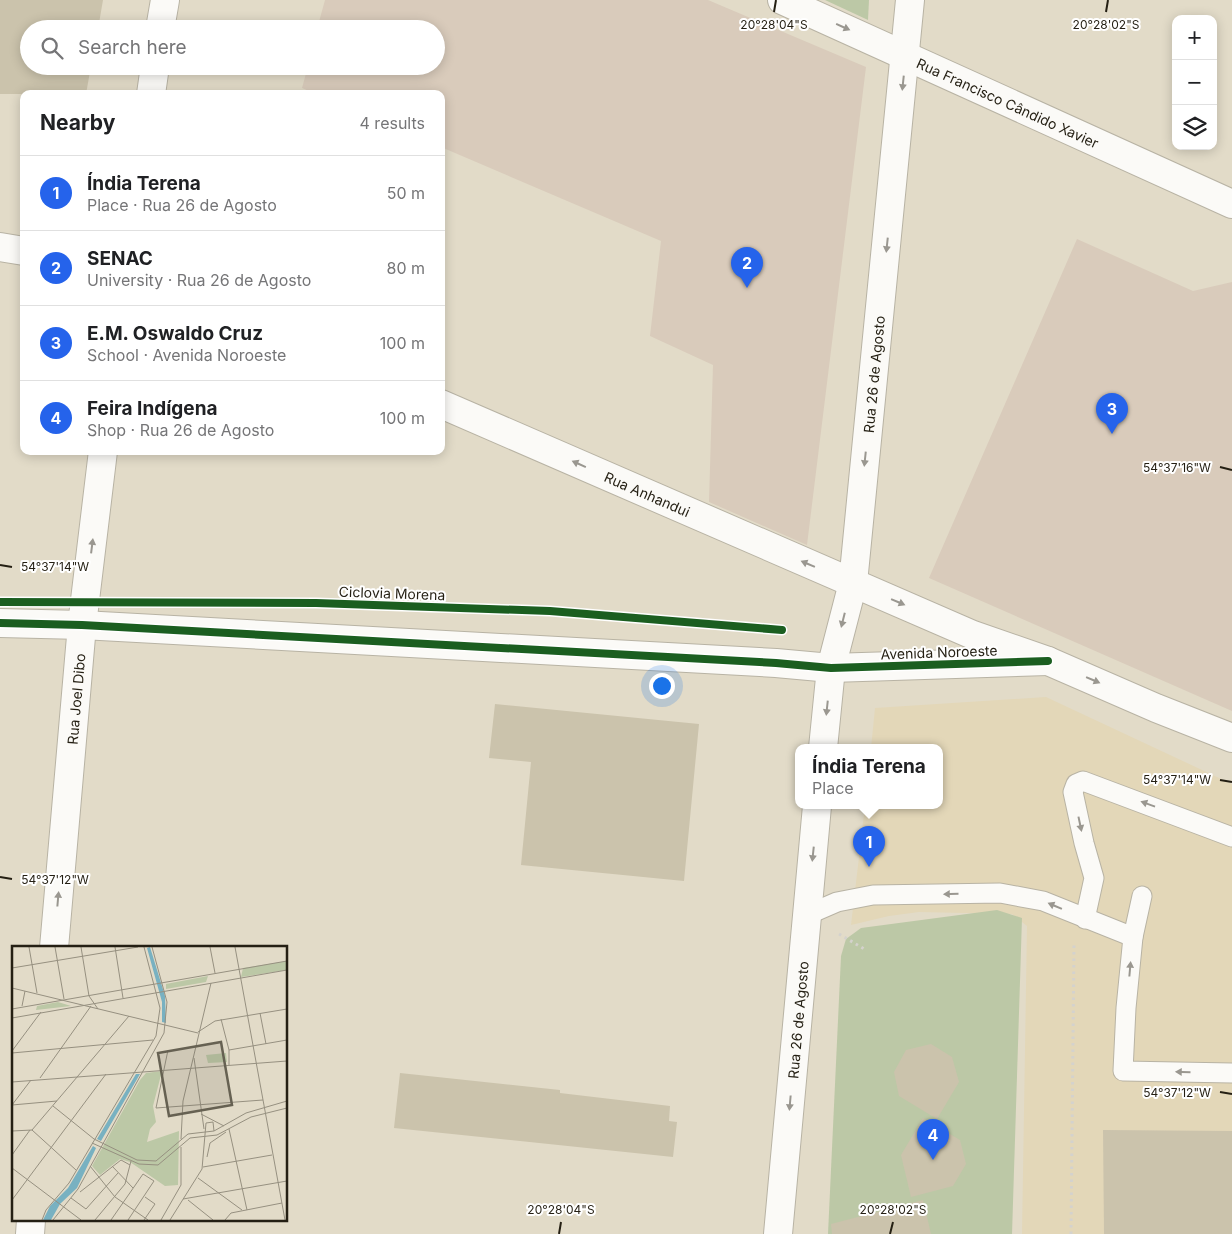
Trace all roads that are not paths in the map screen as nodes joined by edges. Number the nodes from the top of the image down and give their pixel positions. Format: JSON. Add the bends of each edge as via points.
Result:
{"nodes":[{"id":1,"x":165,"y":0,"type":"edge"},
{"id":2,"x":782,"y":0,"type":"edge"},
{"id":3,"x":910,"y":0,"type":"edge"},
{"id":4,"x":162,"y":20,"type":"edge"},
{"id":5,"x":906,"y":55,"type":"junction"},
{"id":6,"x":154,"y":75,"type":"edge"},
{"id":7,"x":152,"y":90,"type":"edge"},
{"id":8,"x":1232,"y":204,"type":"edge"},
{"id":9,"x":0,"y":247,"type":"edge"},
{"id":10,"x":20,"y":250,"type":"edge"},
{"id":11,"x":445,"y":406,"type":"edge"},
{"id":12,"x":103,"y":455,"type":"edge"},
{"id":13,"x":852,"y":583,"type":"junction"},
{"id":14,"x":0,"y":623,"type":"edge"},
{"id":15,"x":82,"y":625,"type":"junction"},
{"id":16,"x":1048,"y":661,"type":"junction"},
{"id":17,"x":831,"y":668,"type":"junction"},
{"id":18,"x":1232,"y":738,"type":"edge"},
{"id":19,"x":823,"y":744,"type":"edge"},
{"id":20,"x":817,"y":809,"type":"edge"},
{"id":21,"x":1232,"y":837,"type":"edge"},
{"id":22,"x":1142,"y":896,"type":"dead end"},
{"id":23,"x":807,"y":915,"type":"junction"},
{"id":24,"x":1080,"y":917,"type":"junction"},
{"id":25,"x":1133,"y":937,"type":"junction"},
{"id":26,"x":54,"y":946,"type":"edge"},
{"id":27,"x":1232,"y":1073,"type":"edge"},
{"id":28,"x":778,"y":1234,"type":"edge"}],
"edges":[{"from":1,"to":4,"type":"street"},
{"from":2,"to":5,"type":"street","name":"Rua Francisco Cândido Xavier","one_way":true},
{"from":3,"to":5,"type":"street","name":"Rua 26 de Agosto"},
{"from":5,"to":8,"type":"street","name":"Rua Francisco Cândido Xavier"},
{"from":5,"to":13,"type":"street","name":"Rua 26 de Agosto","one_way":true},
{"from":6,"to":7,"type":"street"},
{"from":9,"to":10,"type":"street"},
{"from":13,"to":11,"type":"street","name":"Rua Anhandui","one_way":true},
{"from":15,"to":12,"type":"street","name":"Rua Joel Dibo","one_way":true},
{"from":13,"to":16,"type":"street","name":"Avenida Noroeste","one_way":true,"via":[[973,635]]},
{"from":13,"to":17,"type":"street","name":"Rua 26 de Agosto","one_way":true},
{"from":14,"to":15,"type":"street","name":"Avenida Noroeste"},
{"from":15,"to":17,"type":"street","name":"Avenida Noroeste"},
{"from":26,"to":15,"type":"street","name":"Rua Joel Dibo","one_way":true},
{"from":16,"to":17,"type":"street","name":"Avenida Noroeste"},
{"from":16,"to":18,"type":"street","name":"Avenida Noroeste","one_way":true},
{"from":17,"to":19,"type":"street","name":"Rua 26 de Agosto","one_way":true},
{"from":20,"to":23,"type":"street","name":"Rua 26 de Agosto","one_way":true},
{"from":21,"to":24,"type":"lane","one_way":true,"via":[[1083,781],[1076,784],[1073,792],[1094,878]]},
{"from":22,"to":25,"type":"lane"},
{"from":24,"to":23,"type":"lane","one_way":true,"via":[[1043,901],[1000,893],[873,895],[837,902]]},
{"from":23,"to":28,"type":"street","name":"Rua 26 de Agosto","one_way":true},
{"from":24,"to":25,"type":"lane"},
{"from":27,"to":25,"type":"lane","one_way":true,"via":[[1123,1071]]}]}
